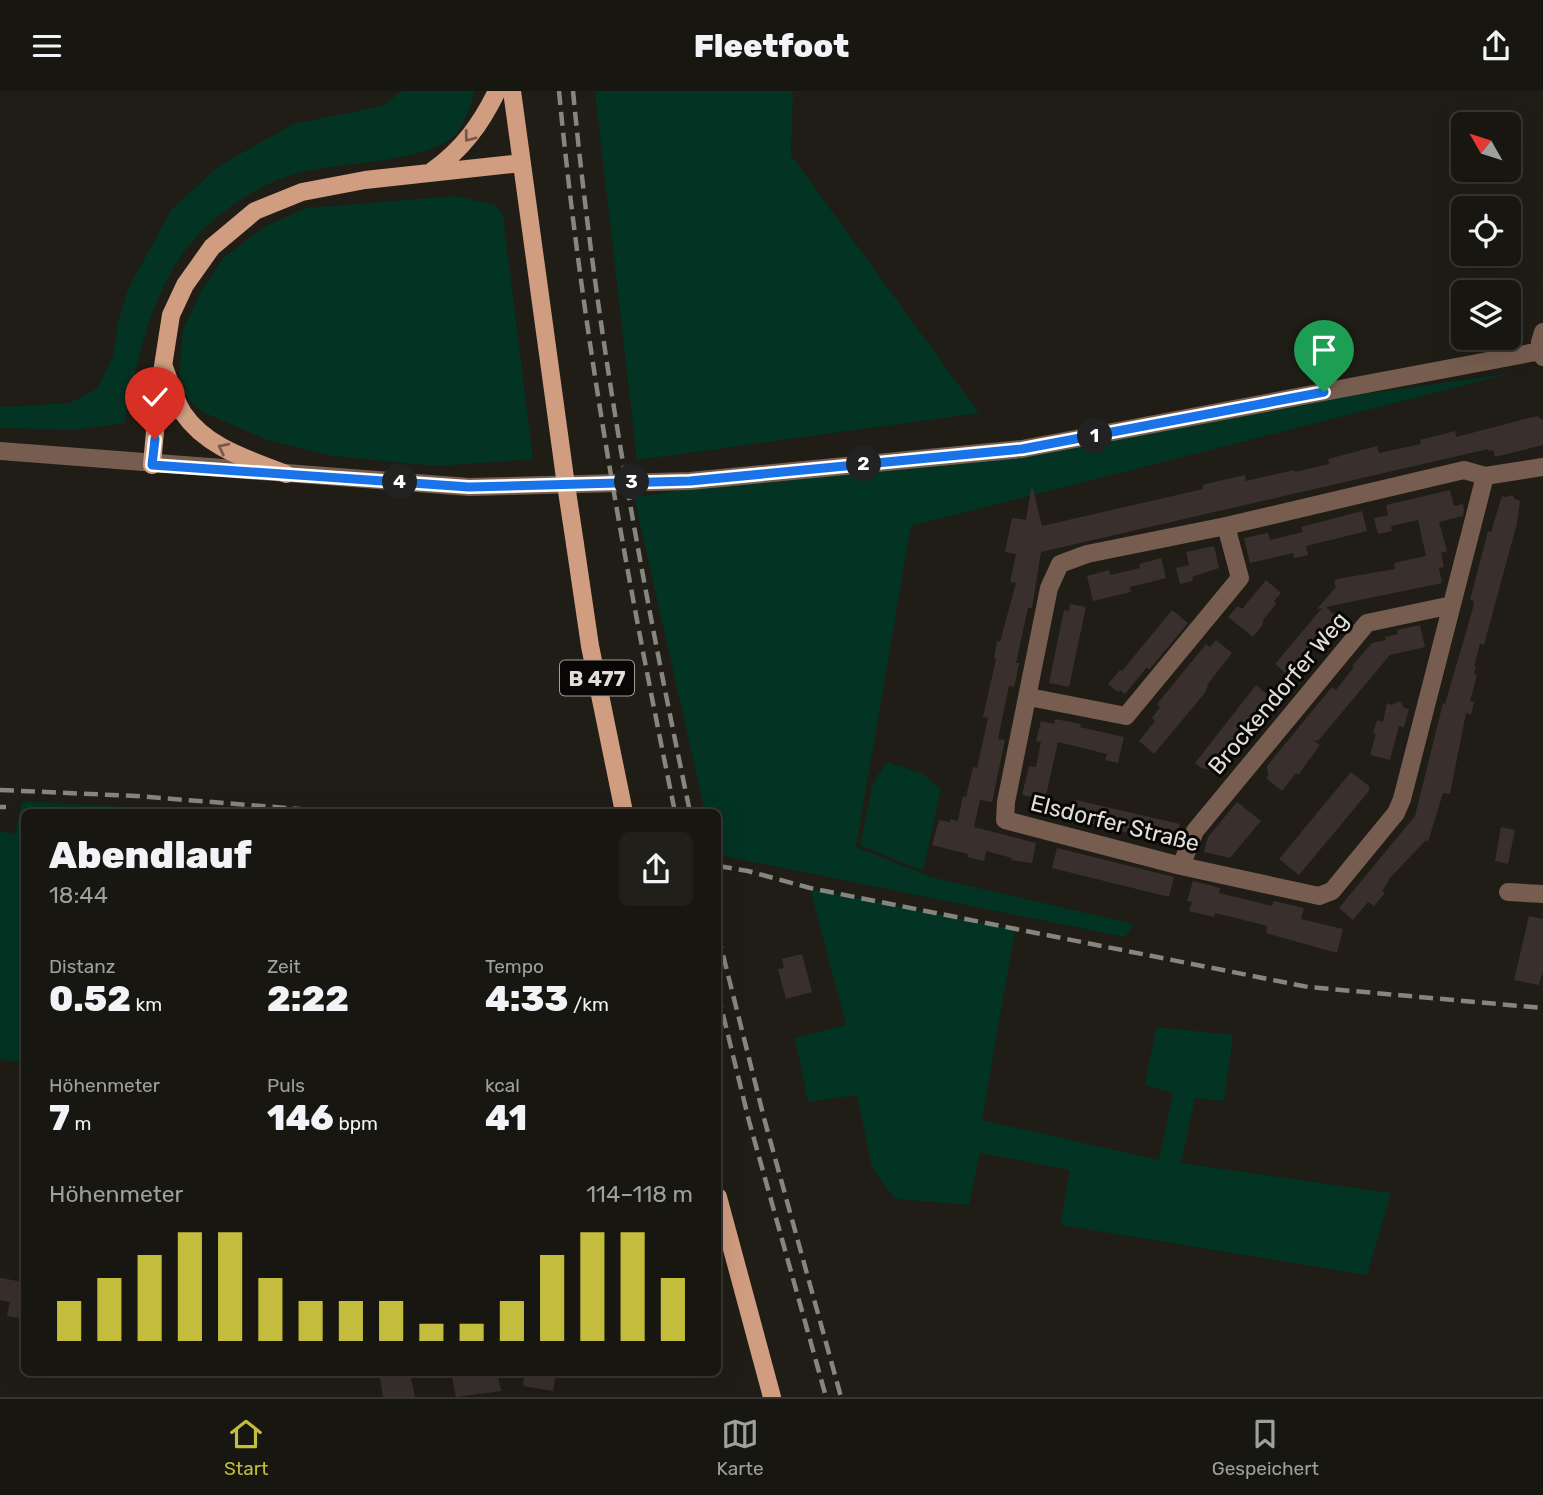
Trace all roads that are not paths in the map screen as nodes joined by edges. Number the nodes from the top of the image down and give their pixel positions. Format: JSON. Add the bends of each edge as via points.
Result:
{"nodes":[{"id":1,"x":497,"y":91,"type":"edge"},
{"id":2,"x":512,"y":91,"type":"edge"},
{"id":3,"x":522,"y":163,"type":"junction"},
{"id":4,"x":429,"y":173,"type":"junction"},
{"id":5,"x":1543,"y":332,"type":"edge"},
{"id":6,"x":1542,"y":354,"type":"edge"},
{"id":7,"x":163,"y":364,"type":"junction"},
{"id":8,"x":0,"y":451,"type":"edge"},
{"id":9,"x":152,"y":465,"type":"junction"},
{"id":10,"x":1543,"y":467,"type":"edge"},
{"id":11,"x":286,"y":474,"type":"junction"},
{"id":12,"x":1485,"y":476,"type":"junction"},
{"id":13,"x":1226,"y":526,"type":"junction"},
{"id":14,"x":1452,"y":605,"type":"junction"},
{"id":15,"x":1029,"y":697,"type":"junction"},
{"id":16,"x":623,"y":809,"type":"edge"},
{"id":17,"x":1181,"y":866,"type":"junction"},
{"id":18,"x":1508,"y":892,"type":"dead end"},
{"id":19,"x":1543,"y":894,"type":"edge"},
{"id":20,"x":721,"y":1208,"type":"edge"},
{"id":21,"x":772,"y":1397,"type":"edge"}],
"edges":[{"from":1,"to":4,"type":"main road","one_way":true,"via":[[466,142]]},
{"from":2,"to":3,"type":"main road","number":"B 477"},
{"from":3,"to":4,"type":"main road"},
{"from":3,"to":16,"type":"main road","number":"B 477","bridge":true,"via":[[590,646]]},
{"from":4,"to":7,"type":"main road","via":[[302,192],[255,211],[212,247],[186,285],[171,315]]},
{"from":5,"to":6,"type":"street"},
{"from":6,"to":11,"type":"street","via":[[1008,450],[690,481],[469,487]]},
{"from":7,"to":9,"type":"main road"},
{"from":11,"to":7,"type":"main road","one_way":true,"via":[[229,451],[197,431],[182,411]]},
{"from":8,"to":9,"type":"street"},
{"from":9,"to":11,"type":"street"},
{"from":10,"to":12,"type":"street","name":"Elsdorfer Straße"},
{"from":12,"to":13,"type":"street","name":"Elsdorfer Straße","via":[[1464,470]]},
{"from":12,"to":14,"type":"street","name":"Elsdorfer Straße"},
{"from":13,"to":15,"type":"street","name":"Elsdorfer Straße","via":[[1087,554],[1060,565],[1049,587]]},
{"from":13,"to":15,"type":"street","via":[[1240,578],[1126,716]]},
{"from":14,"to":17,"type":"street","name":"Brockendorfer Weg","via":[[1367,623],[1195,831]]},
{"from":14,"to":17,"type":"street","name":"Elsdorfer Straße","via":[[1402,799],[1396,813],[1332,891],[1319,896]]},
{"from":15,"to":17,"type":"street","name":"Elsdorfer Straße","via":[[1005,820]]},
{"from":18,"to":19,"type":"street"},
{"from":20,"to":21,"type":"main road"}]}
